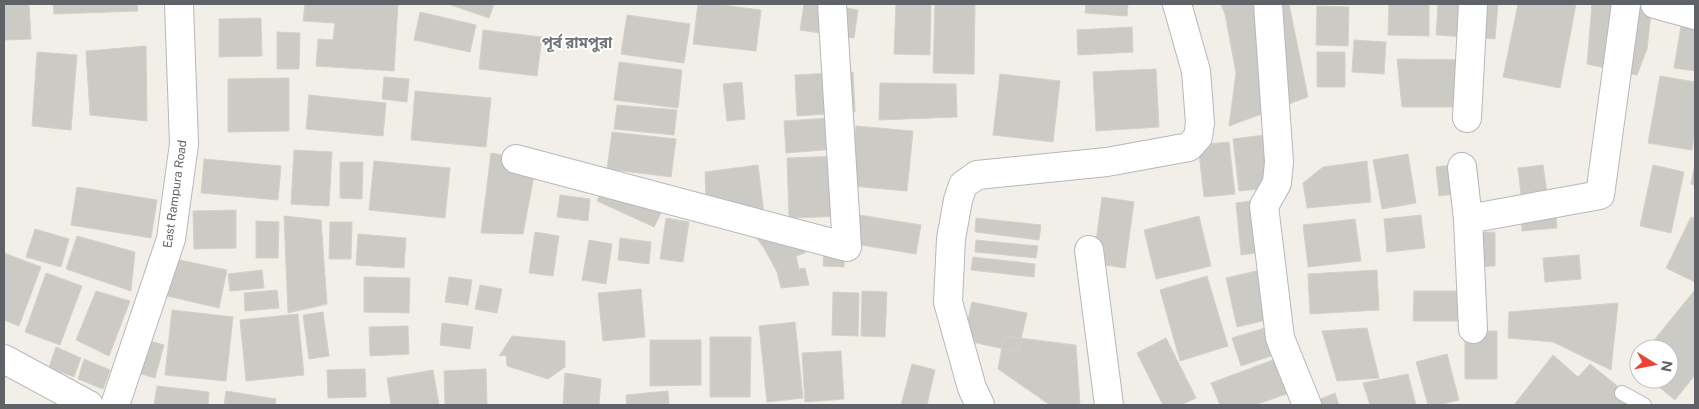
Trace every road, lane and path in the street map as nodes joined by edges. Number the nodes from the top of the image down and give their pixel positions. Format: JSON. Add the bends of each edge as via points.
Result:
{"nodes":[{"id":1,"x":180,"y":4,"type":"edge"},
{"id":2,"x":832,"y":4,"type":"edge"},
{"id":3,"x":1177,"y":4,"type":"edge"},
{"id":4,"x":1268,"y":4,"type":"edge"},
{"id":5,"x":1473,"y":4,"type":"edge"},
{"id":6,"x":1626,"y":4,"type":"edge"},
{"id":7,"x":1655,"y":4,"type":"edge"},
{"id":8,"x":1695,"y":15,"type":"edge"},
{"id":9,"x":1467,"y":118,"type":"dead end"},
{"id":10,"x":516,"y":159,"type":"dead end"},
{"id":11,"x":1462,"y":168,"type":"dead end"},
{"id":12,"x":1468,"y":219,"type":"junction"},
{"id":13,"x":1089,"y":250,"type":"dead end"},
{"id":14,"x":1473,"y":329,"type":"dead end"},
{"id":15,"x":4,"y":359,"type":"edge"},
{"id":16,"x":1622,"y":393,"type":"dead end"},
{"id":17,"x":89,"y":405,"type":"edge"},
{"id":18,"x":116,"y":405,"type":"edge"},
{"id":19,"x":980,"y":405,"type":"edge"},
{"id":20,"x":1109,"y":405,"type":"edge"},
{"id":21,"x":1307,"y":405,"type":"edge"},
{"id":22,"x":1644,"y":405,"type":"edge"}],
"edges":[{"from":1,"to":18,"type":"street","name":"East Rampura Road","via":[[184,144],[171,240]]},
{"from":2,"to":10,"type":"street","via":[[847,247]]},
{"from":3,"to":19,"type":"street","via":[[1196,71],[1200,123],[1198,137],[1189,146],[1107,162],[977,175],[963,185],[951,239],[948,302],[972,388]]},
{"from":4,"to":21,"type":"street","via":[[1279,162],[1277,183],[1264,206],[1280,338]]},
{"from":5,"to":9,"type":"street"},
{"from":6,"to":12,"type":"street","via":[[1600,195]]},
{"from":7,"to":8,"type":"street"},
{"from":11,"to":12,"type":"street"},
{"from":12,"to":14,"type":"street"},
{"from":13,"to":20,"type":"street"},
{"from":15,"to":17,"type":"street"},
{"from":16,"to":22,"type":"lane"}]}
